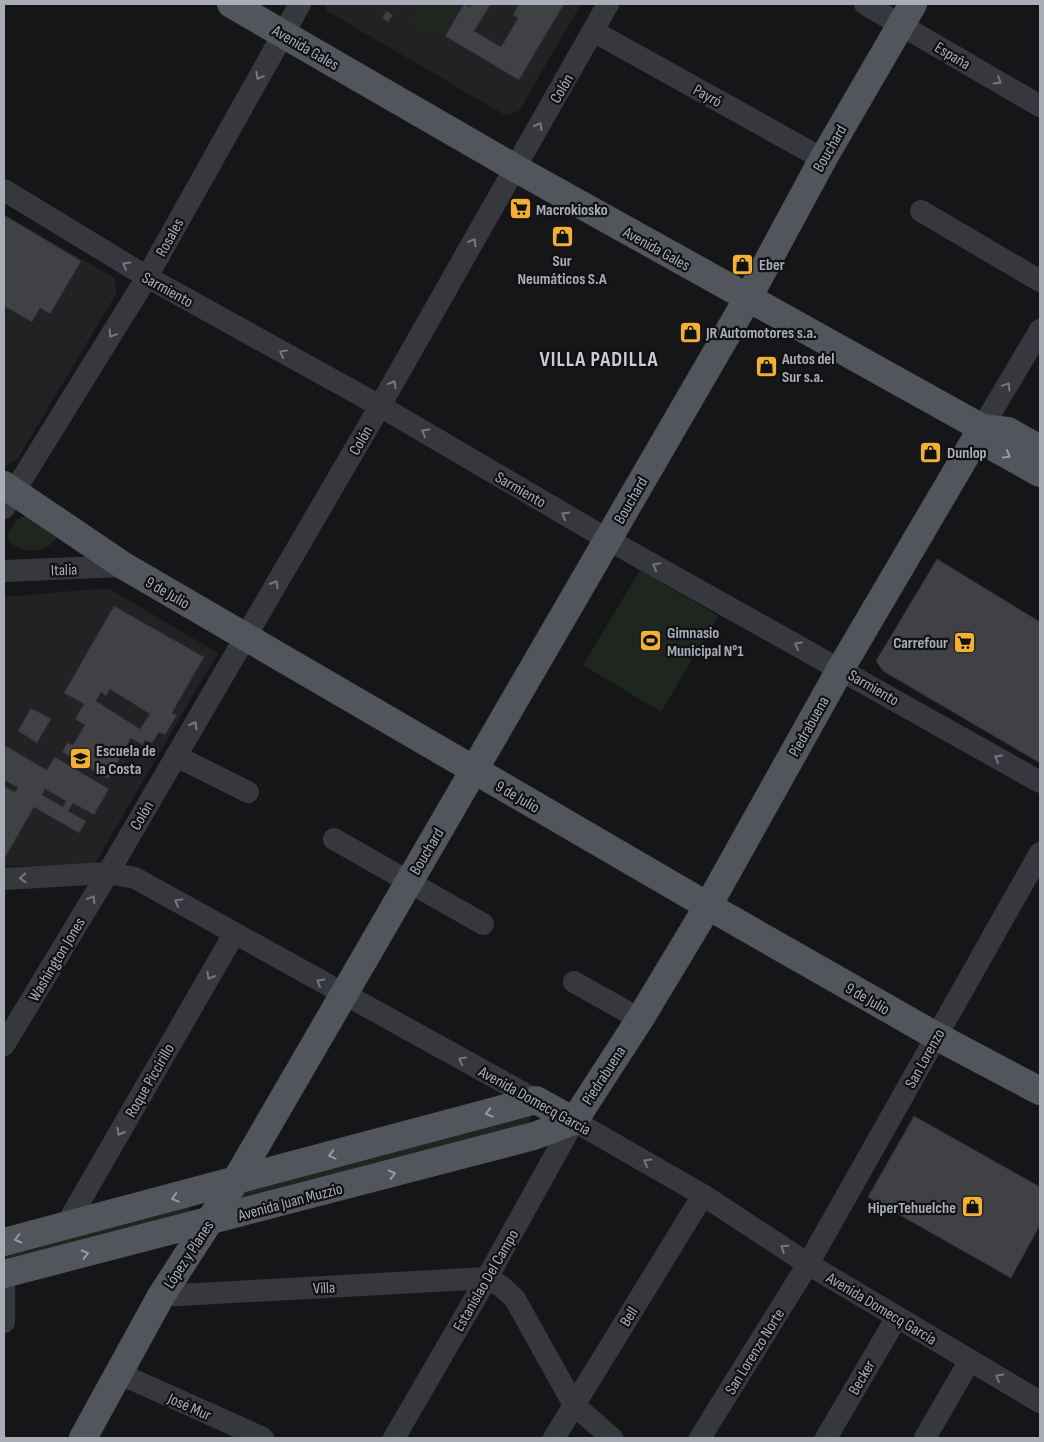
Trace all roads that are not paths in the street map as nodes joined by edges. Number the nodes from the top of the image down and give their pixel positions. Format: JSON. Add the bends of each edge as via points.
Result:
{"nodes":[{"id":1,"x":231,"y":4,"type":"edge"},
{"id":2,"x":300,"y":4,"type":"edge"},
{"id":3,"x":608,"y":4,"type":"edge"},
{"id":4,"x":865,"y":4,"type":"edge"},
{"id":5,"x":907,"y":14,"type":"edge"},
{"id":6,"x":593,"y":31,"type":"junction"},
{"id":7,"x":283,"y":34,"type":"junction"},
{"id":8,"x":1040,"y":106,"type":"edge"},
{"id":9,"x":823,"y":159,"type":"junction"},
{"id":10,"x":515,"y":168,"type":"junction"},
{"id":11,"x":4,"y":190,"type":"edge"},
{"id":12,"x":922,"y":211,"type":"dead end"},
{"id":13,"x":147,"y":277,"type":"junction"},
{"id":14,"x":1040,"y":281,"type":"edge"},
{"id":15,"x":748,"y":298,"type":"junction"},
{"id":16,"x":1040,"y":330,"type":"edge"},
{"id":17,"x":380,"y":406,"type":"junction"},
{"id":18,"x":982,"y":428,"type":"junction"},
{"id":19,"x":1040,"y":449,"type":"edge"},
{"id":20,"x":1040,"y":473,"type":"edge"},
{"id":21,"x":7,"y":495,"type":"edge"},
{"id":22,"x":607,"y":539,"type":"junction"},
{"id":23,"x":124,"y":566,"type":"junction"},
{"id":24,"x":4,"y":571,"type":"edge"},
{"id":25,"x":245,"y":637,"type":"junction"},
{"id":26,"x":841,"y":668,"type":"junction"},
{"id":27,"x":176,"y":756,"type":"junction"},
{"id":28,"x":475,"y":770,"type":"junction"},
{"id":29,"x":1040,"y":782,"type":"edge"},
{"id":30,"x":248,"y":792,"type":"dead end"},
{"id":31,"x":334,"y":839,"type":"dead end"},
{"id":32,"x":1040,"y":853,"type":"edge"},
{"id":33,"x":108,"y":873,"type":"junction"},
{"id":34,"x":4,"y":879,"type":"edge"},
{"id":35,"x":408,"y":882,"type":"junction"},
{"id":36,"x":708,"y":906,"type":"junction"},
{"id":37,"x":483,"y":924,"type":"dead end"},
{"id":38,"x":234,"y":934,"type":"junction"},
{"id":39,"x":574,"y":982,"type":"dead end"},
{"id":40,"x":344,"y":996,"type":"junction"},
{"id":41,"x":640,"y":1019,"type":"junction"},
{"id":42,"x":936,"y":1036,"type":"junction"},
{"id":43,"x":4,"y":1045,"type":"edge"},
{"id":44,"x":1040,"y":1091,"type":"edge"},
{"id":45,"x":536,"y":1100,"type":"junction"},
{"id":46,"x":574,"y":1121,"type":"junction"},
{"id":47,"x":236,"y":1180,"type":"junction"},
{"id":48,"x":703,"y":1195,"type":"junction"},
{"id":49,"x":210,"y":1222,"type":"junction"},
{"id":50,"x":64,"y":1227,"type":"junction"},
{"id":51,"x":145,"y":1239,"type":"junction"},
{"id":52,"x":4,"y":1242,"type":"edge"},
{"id":53,"x":808,"y":1264,"type":"junction"},
{"id":54,"x":4,"y":1274,"type":"edge"},
{"id":55,"x":176,"y":1274,"type":"junction"},
{"id":56,"x":487,"y":1278,"type":"junction"},
{"id":57,"x":161,"y":1296,"type":"junction"},
{"id":58,"x":897,"y":1316,"type":"junction"},
{"id":59,"x":4,"y":1322,"type":"edge"},
{"id":60,"x":970,"y":1360,"type":"junction"},
{"id":61,"x":118,"y":1373,"type":"junction"},
{"id":62,"x":1040,"y":1401,"type":"edge"},
{"id":63,"x":574,"y":1405,"type":"junction"},
{"id":64,"x":251,"y":1436,"type":"edge"},
{"id":65,"x":83,"y":1438,"type":"edge"},
{"id":66,"x":394,"y":1438,"type":"edge"},
{"id":67,"x":554,"y":1438,"type":"edge"},
{"id":68,"x":612,"y":1438,"type":"edge"},
{"id":69,"x":700,"y":1438,"type":"edge"},
{"id":70,"x":826,"y":1438,"type":"edge"},
{"id":71,"x":925,"y":1438,"type":"edge"}],
"edges":[{"from":1,"to":7,"type":"main road","name":"Avenida Gales"},
{"from":2,"to":7,"type":"street","name":"Rosales"},
{"from":3,"to":6,"type":"street","name":"Colón"},
{"from":4,"to":5,"type":"street","name":"España"},
{"from":5,"to":8,"type":"street","name":"España","one_way":true},
{"from":5,"to":9,"type":"main road","name":"Bouchard"},
{"from":6,"to":9,"type":"street","name":"Payró"},
{"from":10,"to":6,"type":"street","name":"Colón","one_way":true},
{"from":7,"to":10,"type":"main road","name":"Avenida Gales"},
{"from":7,"to":13,"type":"street","name":"Rosales","one_way":true},
{"from":9,"to":15,"type":"main road","name":"Bouchard"},
{"from":10,"to":15,"type":"main road","name":"Avenida Gales"},
{"from":17,"to":10,"type":"street","name":"Colón","one_way":true},
{"from":13,"to":11,"type":"street","name":"Sarmiento","one_way":true},
{"from":12,"to":14,"type":"street"},
{"from":17,"to":13,"type":"street","name":"Sarmiento","one_way":true},
{"from":13,"to":21,"type":"street","name":"Rosales","one_way":true},
{"from":15,"to":18,"type":"main road","name":"Avenida Gales"},
{"from":15,"to":22,"type":"main road","name":"Bouchard"},
{"from":18,"to":16,"type":"street","name":"Piedrabuena","one_way":true},
{"from":22,"to":17,"type":"street","name":"Sarmiento","one_way":true},
{"from":25,"to":17,"type":"street","name":"Colón","one_way":true},
{"from":18,"to":19,"type":"main road","name":"Avenida Gales","via":[[1008,431]]},
{"from":18,"to":20,"type":"main road","name":"Avenida Gales","one_way":true,"via":[[997,449]]},
{"from":18,"to":26,"type":"main road","name":"Piedrabuena"},
{"from":21,"to":23,"type":"main road","name":"9 de Julio"},
{"from":26,"to":22,"type":"street","name":"Sarmiento","one_way":true},
{"from":22,"to":28,"type":"main road","name":"Bouchard"},
{"from":23,"to":24,"type":"street","name":"Italia"},
{"from":23,"to":25,"type":"main road","name":"9 de Julio"},
{"from":27,"to":25,"type":"street","name":"Colón","one_way":true},
{"from":25,"to":28,"type":"main road","name":"9 de Julio"},
{"from":29,"to":26,"type":"street","name":"Sarmiento","one_way":true},
{"from":26,"to":36,"type":"main road","name":"Piedrabuena"},
{"from":27,"to":30,"type":"street"},
{"from":27,"to":33,"type":"street","name":"Colón"},
{"from":28,"to":35,"type":"main road","name":"Bouchard"},
{"from":28,"to":36,"type":"main road","name":"9 de Julio"},
{"from":31,"to":35,"type":"street"},
{"from":32,"to":42,"type":"street","name":"San Lorenzo"},
{"from":33,"to":34,"type":"street","name":"Avenida Domecq García","one_way":true},
{"from":38,"to":33,"type":"street","name":"Avenida Domecq García","one_way":true,"via":[[135,878]]},
{"from":43,"to":33,"type":"street","name":"Washington Jones","one_way":true},
{"from":35,"to":37,"type":"street"},
{"from":35,"to":40,"type":"main road","name":"Bouchard"},
{"from":36,"to":41,"type":"main road","name":"Piedrabuena"},
{"from":36,"to":42,"type":"main road","name":"9 de Julio"},
{"from":40,"to":38,"type":"street","name":"Avenida Domecq García","one_way":true},
{"from":38,"to":50,"type":"street","name":"Roque Piccirillo","one_way":true},
{"from":39,"to":41,"type":"street"},
{"from":45,"to":40,"type":"street","name":"Avenida Domecq García","one_way":true},
{"from":40,"to":47,"type":"main road","name":"López y Planes"},
{"from":41,"to":46,"type":"main road","name":"Piedrabuena"},
{"from":42,"to":44,"type":"main road","name":"9 de Julio"},
{"from":42,"to":53,"type":"street","name":"San Lorenzo"},
{"from":45,"to":46,"type":"main road","name":"Avenida Domecq García"},
{"from":45,"to":47,"type":"main road","name":"Avenida Juan Muzzio","one_way":true},
{"from":48,"to":46,"type":"street","name":"Avenida Domecq García","one_way":true},
{"from":49,"to":46,"type":"main road","name":"Avenida Juan Muzzio","one_way":true,"via":[[534,1136]]},
{"from":46,"to":56,"type":"street","name":"Estanislao Del Campo"},
{"from":47,"to":49,"type":"main road","name":"López y Planes"},
{"from":47,"to":50,"type":"main road","name":"Avenida Juan Muzzio","one_way":true},
{"from":53,"to":48,"type":"street","name":"Avenida Domecq García","one_way":true},
{"from":48,"to":63,"type":"street","name":"Bell"},
{"from":49,"to":51,"type":"main road","name":"Avenida Juan Muzzio"},
{"from":49,"to":55,"type":"main road","name":"López y Planes"},
{"from":50,"to":52,"type":"main road","name":"Avenida Juan Muzzio","one_way":true},
{"from":54,"to":51,"type":"main road","name":"Avenida Juan Muzzio","one_way":true},
{"from":51,"to":55,"type":"main road","via":[[160,1244],[170,1254]]},
{"from":53,"to":58,"type":"street","name":"Avenida Domecq García"},
{"from":53,"to":69,"type":"street","name":"San Lorenzo Norte"},
{"from":54,"to":59,"type":"street"},
{"from":55,"to":57,"type":"main road","name":"López y Planes"},
{"from":56,"to":57,"type":"street","name":"Villa"},
{"from":56,"to":63,"type":"street","via":[[515,1299]]},
{"from":56,"to":66,"type":"street","name":"Estanislao Del Campo"},
{"from":57,"to":61,"type":"main road","name":"López y Planes"},
{"from":58,"to":60,"type":"street","name":"Avenida Domecq García"},
{"from":58,"to":70,"type":"street","name":"Becker"},
{"from":62,"to":60,"type":"street","name":"Avenida Domecq García","one_way":true},
{"from":60,"to":71,"type":"street"},
{"from":61,"to":64,"type":"street","name":"José Mur"},
{"from":61,"to":65,"type":"main road","name":"López y Planes"},
{"from":63,"to":67,"type":"street","name":"Bell"},
{"from":63,"to":68,"type":"street"}]}
